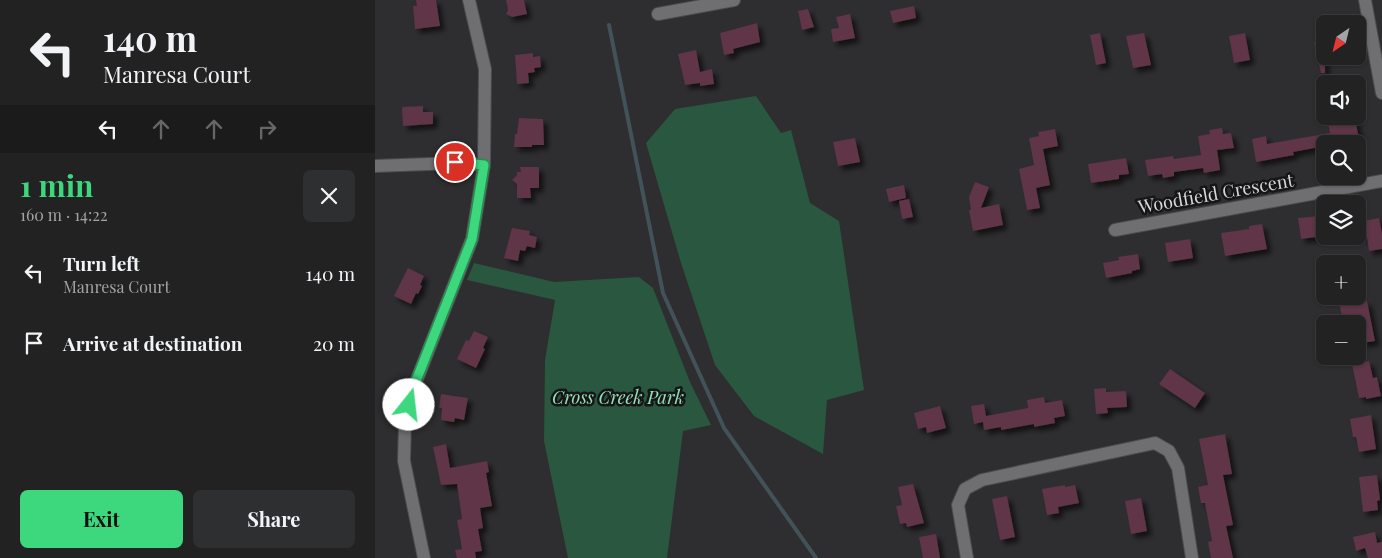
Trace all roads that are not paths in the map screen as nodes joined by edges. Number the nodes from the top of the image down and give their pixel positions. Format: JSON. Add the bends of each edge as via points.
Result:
{"nodes":[{"id":1,"x":469,"y":0,"type":"edge"},
{"id":2,"x":734,"y":0,"type":"edge"},
{"id":3,"x":1365,"y":0,"type":"edge"},
{"id":4,"x":658,"y":14,"type":"dead end"},
{"id":5,"x":1382,"y":93,"type":"edge"},
{"id":6,"x":484,"y":165,"type":"junction"},
{"id":7,"x":375,"y":166,"type":"edge"},
{"id":8,"x":1382,"y":181,"type":"edge"},
{"id":9,"x":1115,"y":230,"type":"dead end"},
{"id":10,"x":424,"y":558,"type":"edge"},
{"id":11,"x":967,"y":558,"type":"edge"},
{"id":12,"x":1192,"y":558,"type":"edge"}],
"edges":[{"from":1,"to":6,"type":"street","via":[[485,69]]},
{"from":2,"to":4,"type":"street"},
{"from":3,"to":5,"type":"street"},
{"from":6,"to":7,"type":"street","via":[[455,162]]},
{"from":6,"to":10,"type":"street","via":[[472,239],[414,386],[405,423],[404,461]]},
{"from":8,"to":9,"type":"street","name":"Woodfield Crescent"},
{"from":11,"to":12,"type":"street","via":[[958,505],[965,489],[982,480],[1155,443],[1169,451],[1178,468]]}]}
